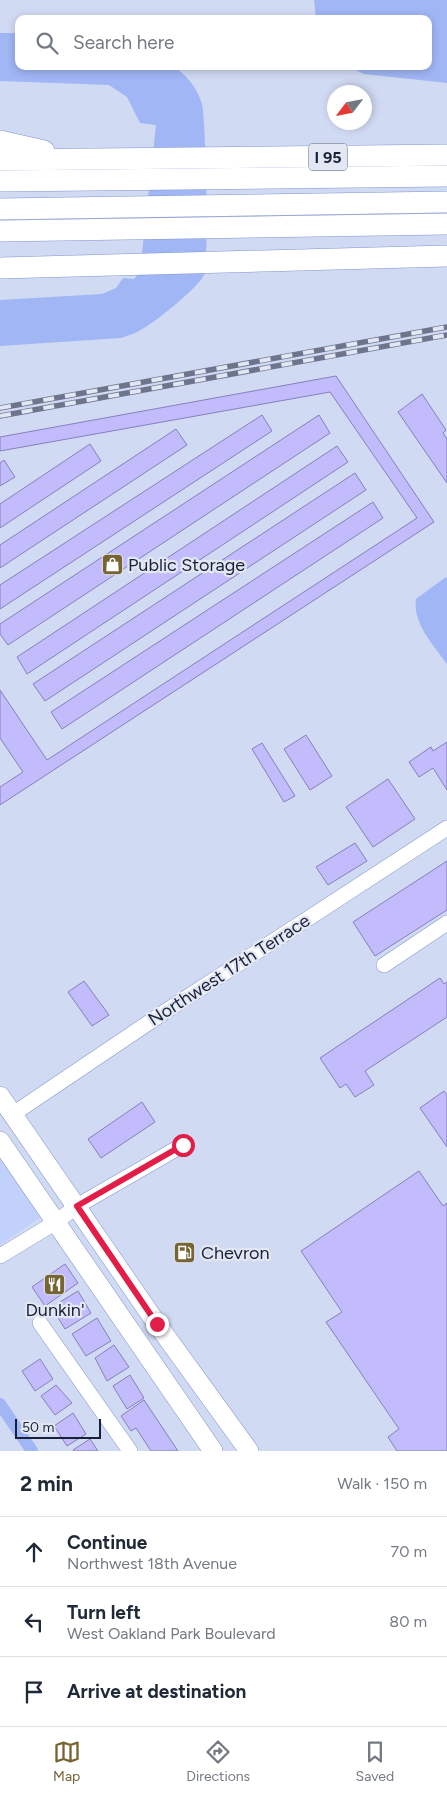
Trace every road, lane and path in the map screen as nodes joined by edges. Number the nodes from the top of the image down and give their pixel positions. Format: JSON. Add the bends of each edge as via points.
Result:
{"nodes":[{"id":1,"x":0,"y":142,"type":"edge"},
{"id":2,"x":447,"y":155,"type":"edge"},
{"id":3,"x":84,"y":159,"type":"junction"},
{"id":4,"x":0,"y":160,"type":"edge"},
{"id":5,"x":152,"y":168,"type":"junction"},
{"id":6,"x":210,"y":168,"type":"junction"},
{"id":7,"x":447,"y":176,"type":"edge"},
{"id":8,"x":0,"y":181,"type":"edge"},
{"id":9,"x":447,"y":202,"type":"edge"},
{"id":10,"x":0,"y":209,"type":"edge"},
{"id":11,"x":211,"y":217,"type":"junction"},
{"id":12,"x":153,"y":218,"type":"junction"},
{"id":13,"x":447,"y":224,"type":"edge"},
{"id":14,"x":0,"y":232,"type":"edge"},
{"id":15,"x":447,"y":256,"type":"edge"},
{"id":16,"x":0,"y":268,"type":"edge"},
{"id":17,"x":447,"y":828,"type":"edge"},
{"id":18,"x":447,"y":923,"type":"edge"},
{"id":19,"x":384,"y":965,"type":"dead end"},
{"id":20,"x":0,"y":1096,"type":"edge"},
{"id":21,"x":6,"y":1116,"type":"edge"},
{"id":22,"x":0,"y":1141,"type":"edge"},
{"id":23,"x":183,"y":1145,"type":"dead end"},
{"id":24,"x":77,"y":1206,"type":"junction"},
{"id":25,"x":56,"y":1222,"type":"junction"},
{"id":26,"x":0,"y":1256,"type":"edge"},
{"id":27,"x":40,"y":1323,"type":"dead end"},
{"id":28,"x":130,"y":1451,"type":"edge"},
{"id":29,"x":213,"y":1451,"type":"edge"},
{"id":30,"x":248,"y":1451,"type":"edge"}],
"edges":[{"from":1,"to":3,"type":"highway"},
{"from":2,"to":6,"type":"highway","number":"I 95"},
{"from":3,"to":4,"type":"highway","number":"I 95"},
{"from":3,"to":5,"type":"highway","number":"I 95"},
{"from":5,"to":6,"type":"highway","number":"I 95"},
{"from":5,"to":8,"type":"highway"},
{"from":6,"to":7,"type":"highway"},
{"from":9,"to":11,"type":"highway"},
{"from":10,"to":12,"type":"highway"},
{"from":11,"to":12,"type":"highway"},
{"from":11,"to":13,"type":"highway"},
{"from":12,"to":14,"type":"highway"},
{"from":15,"to":16,"type":"highway"},
{"from":17,"to":21,"type":"street","name":"Northwest 17th Terrace"},
{"from":18,"to":19,"type":"street"},
{"from":20,"to":21,"type":"main road"},
{"from":21,"to":24,"type":"main road"},
{"from":22,"to":25,"type":"main road"},
{"from":23,"to":24,"type":"street"},
{"from":24,"to":25,"type":"street"},
{"from":24,"to":30,"type":"main road"},
{"from":25,"to":26,"type":"street"},
{"from":25,"to":29,"type":"main road"},
{"from":27,"to":28,"type":"street"}]}
